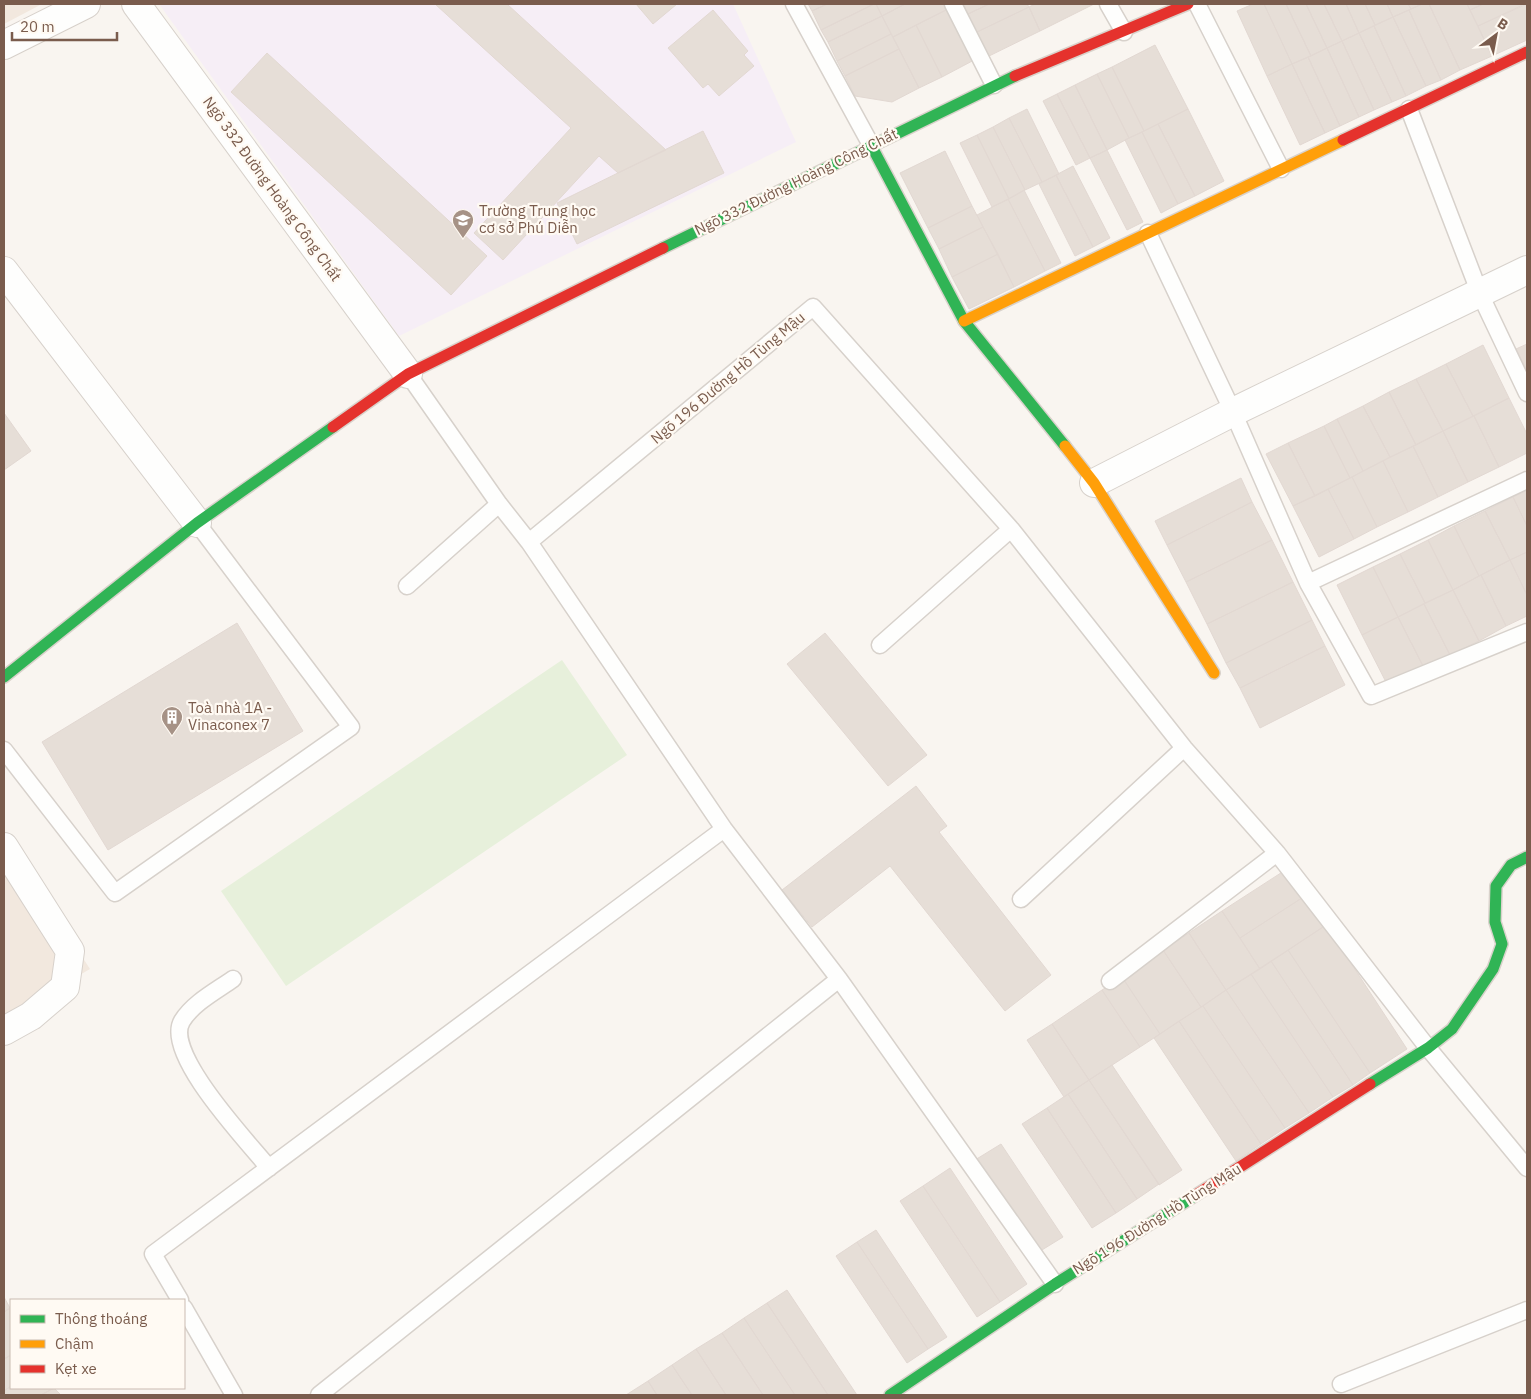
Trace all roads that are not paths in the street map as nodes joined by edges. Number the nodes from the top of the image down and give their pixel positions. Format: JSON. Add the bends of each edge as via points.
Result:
{"nodes":[{"id":1,"x":86,"y":4,"type":"edge"},
{"id":2,"x":136,"y":4,"type":"edge"},
{"id":3,"x":794,"y":4,"type":"edge"},
{"id":4,"x":953,"y":4,"type":"edge"},
{"id":5,"x":1108,"y":4,"type":"edge"},
{"id":6,"x":1188,"y":4,"type":"edge"},
{"id":7,"x":1197,"y":4,"type":"edge"},
{"id":8,"x":1124,"y":32,"type":"junction"},
{"id":9,"x":4,"y":46,"type":"edge"},
{"id":10,"x":1527,"y":52,"type":"edge"},
{"id":11,"x":994,"y":85,"type":"junction"},
{"id":12,"x":1408,"y":109,"type":"junction"},
{"id":13,"x":871,"y":145,"type":"junction"},
{"id":14,"x":1281,"y":168,"type":"junction"},
{"id":15,"x":1148,"y":233,"type":"junction"},
{"id":16,"x":1527,"y":270,"type":"edge"},
{"id":17,"x":4,"y":271,"type":"edge"},
{"id":18,"x":1480,"y":294,"type":"junction"},
{"id":19,"x":964,"y":321,"type":"junction"},
{"id":20,"x":408,"y":374,"type":"junction"},
{"id":21,"x":1527,"y":393,"type":"edge"},
{"id":22,"x":1233,"y":412,"type":"junction"},
{"id":23,"x":1527,"y":480,"type":"edge"},
{"id":24,"x":1094,"y":483,"type":"junction"},
{"id":25,"x":499,"y":504,"type":"junction"},
{"id":26,"x":197,"y":523,"type":"junction"},
{"id":27,"x":1011,"y":529,"type":"junction"},
{"id":28,"x":529,"y":542,"type":"junction"},
{"id":29,"x":1308,"y":583,"type":"junction"},
{"id":30,"x":407,"y":586,"type":"dead end"},
{"id":31,"x":1527,"y":632,"type":"edge"},
{"id":32,"x":880,"y":645,"type":"dead end"},
{"id":33,"x":1214,"y":673,"type":"dead end"},
{"id":34,"x":4,"y":676,"type":"edge"},
{"id":35,"x":1184,"y":748,"type":"junction"},
{"id":36,"x":4,"y":750,"type":"edge"},
{"id":37,"x":724,"y":829,"type":"junction"},
{"id":38,"x":4,"y":847,"type":"edge"},
{"id":39,"x":1277,"y":853,"type":"junction"},
{"id":40,"x":1527,"y":857,"type":"edge"},
{"id":41,"x":1021,"y":899,"type":"dead end"},
{"id":42,"x":232,"y":979,"type":"dead end"},
{"id":43,"x":839,"y":979,"type":"junction"},
{"id":44,"x":1110,"y":981,"type":"dead end"},
{"id":45,"x":4,"y":1032,"type":"edge"},
{"id":46,"x":1428,"y":1048,"type":"junction"},
{"id":47,"x":269,"y":1168,"type":"junction"},
{"id":48,"x":1527,"y":1168,"type":"edge"},
{"id":49,"x":1055,"y":1284,"type":"junction"},
{"id":50,"x":179,"y":1299,"type":"edge"},
{"id":51,"x":185,"y":1310,"type":"edge"},
{"id":52,"x":1527,"y":1310,"type":"edge"},
{"id":53,"x":1341,"y":1384,"type":"dead end"},
{"id":54,"x":234,"y":1395,"type":"edge"},
{"id":55,"x":319,"y":1395,"type":"edge"},
{"id":56,"x":890,"y":1395,"type":"edge"}],
"edges":[{"from":1,"to":9,"type":"street"},
{"from":2,"to":20,"type":"street","name":"Ngõ 332 Đường Hoàng Công Chất"},
{"from":3,"to":13,"type":"lane"},
{"from":4,"to":11,"type":"lane"},
{"from":5,"to":8,"type":"lane"},
{"from":6,"to":8,"type":"street","name":"Ngõ 332 Đường Hoàng Công Chất"},
{"from":7,"to":14,"type":"lane"},
{"from":8,"to":11,"type":"street","name":"Ngõ 332 Đường Hoàng Công Chất"},
{"from":10,"to":12,"type":"street"},
{"from":11,"to":13,"type":"street","name":"Ngõ 332 Đường Hoàng Công Chất"},
{"from":12,"to":14,"type":"street"},
{"from":12,"to":18,"type":"lane"},
{"from":13,"to":19,"type":"street"},
{"from":13,"to":20,"type":"street","name":"Ngõ 332 Đường Hoàng Công Chất"},
{"from":14,"to":15,"type":"street"},
{"from":15,"to":19,"type":"street"},
{"from":15,"to":22,"type":"lane"},
{"from":16,"to":18,"type":"street"},
{"from":17,"to":26,"type":"street"},
{"from":18,"to":21,"type":"lane"},
{"from":18,"to":22,"type":"street"},
{"from":19,"to":24,"type":"street"},
{"from":20,"to":25,"type":"lane","name":"Ngõ 332 Đường Hoàng Công Chất"},
{"from":20,"to":26,"type":"street"},
{"from":22,"to":24,"type":"street"},
{"from":22,"to":29,"type":"lane"},
{"from":23,"to":29,"type":"lane"},
{"from":24,"to":33,"type":"street"},
{"from":25,"to":28,"type":"lane","name":"Ngõ 332 Đường Hoàng Công Chất"},
{"from":25,"to":30,"type":"lane"},
{"from":26,"to":34,"type":"street"},
{"from":26,"to":36,"type":"lane","via":[[351,727],[115,893]]},
{"from":27,"to":28,"type":"lane","name":"Ngõ 196 Đường Hồ Tùng Mậu","via":[[814,307]]},
{"from":27,"to":32,"type":"lane"},
{"from":27,"to":35,"type":"lane"},
{"from":28,"to":37,"type":"lane","name":"Ngõ 332 Đường Hoàng Công Chất"},
{"from":29,"to":31,"type":"lane","via":[[1371,696]]},
{"from":35,"to":39,"type":"lane"},
{"from":35,"to":41,"type":"lane"},
{"from":37,"to":43,"type":"lane","name":"Ngõ 332 Đường Hoàng Công Chất"},
{"from":37,"to":47,"type":"lane"},
{"from":38,"to":45,"type":"street","via":[[70,951],[65,987],[31,1016]]},
{"from":39,"to":44,"type":"lane"},
{"from":39,"to":46,"type":"lane"},
{"from":40,"to":46,"type":"street","name":"Ngõ 196 Đường Hồ Tùng Mậu","via":[[1510,865],[1496,886],[1495,922],[1502,944],[1493,969],[1452,1030]]},
{"from":42,"to":47,"type":"lane","via":[[195,1006],[181,1022],[180,1045],[191,1070]]},
{"from":43,"to":49,"type":"lane","name":"Ngõ 332 Đường Hoàng Công Chất"},
{"from":43,"to":55,"type":"lane"},
{"from":46,"to":48,"type":"lane"},
{"from":46,"to":49,"type":"street","name":"Ngõ 196 Đường Hồ Tùng Mậu"},
{"from":47,"to":50,"type":"lane","via":[[153,1254]]},
{"from":49,"to":56,"type":"street","name":"Ngõ 196 Đường Hồ Tùng Mậu"},
{"from":51,"to":54,"type":"lane"},
{"from":52,"to":53,"type":"lane"}]}
